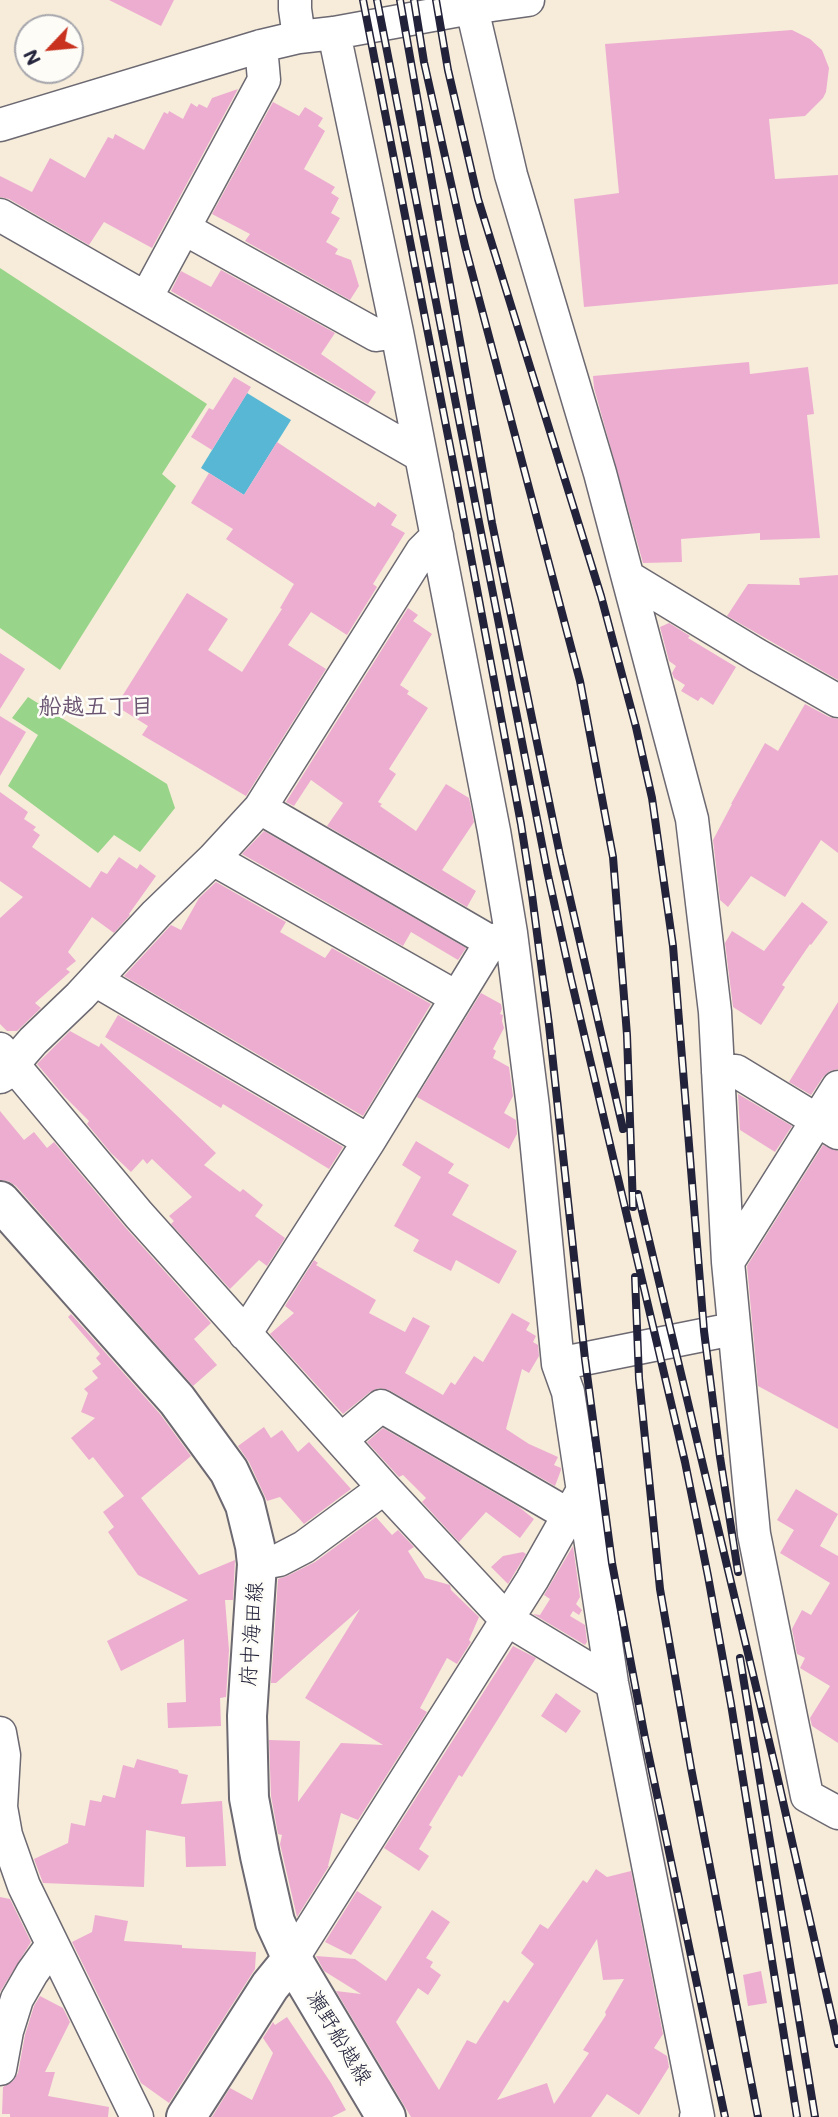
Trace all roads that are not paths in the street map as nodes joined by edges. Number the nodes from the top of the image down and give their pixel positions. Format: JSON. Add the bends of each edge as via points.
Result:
{"nodes":[{"id":1,"x":295,"y":0,"type":"edge"},
{"id":2,"x":528,"y":0,"type":"edge"},
{"id":3,"x":471,"y":4,"type":"edge"},
{"id":4,"x":334,"y":33,"type":"junction"},
{"id":5,"x":299,"y":37,"type":"junction"},
{"id":6,"x":261,"y":46,"type":"junction"},
{"id":7,"x":0,"y":125,"type":"edge"},
{"id":8,"x":0,"y":215,"type":"edge"},
{"id":9,"x":185,"y":229,"type":"junction"},
{"id":10,"x":146,"y":298,"type":"junction"},
{"id":11,"x":397,"y":332,"type":"junction"},
{"id":12,"x":420,"y":455,"type":"junction"},
{"id":13,"x":437,"y":536,"type":"junction"},
{"id":14,"x":628,"y":577,"type":"junction"},
{"id":15,"x":838,"y":701,"type":"edge"},
{"id":16,"x":260,"y":808,"type":"junction"},
{"id":17,"x":213,"y":859,"type":"junction"},
{"id":18,"x":501,"y":938,"type":"junction"},
{"id":19,"x":95,"y":980,"type":"junction"},
{"id":20,"x":456,"y":997,"type":"junction"},
{"id":21,"x":4,"y":1063,"type":"edge"},
{"id":22,"x":718,"y":1072,"type":"junction"},
{"id":23,"x":838,"y":1087,"type":"edge"},
{"id":24,"x":827,"y":1127,"type":"edge"},
{"id":25,"x":369,"y":1141,"type":"junction"},
{"id":26,"x":0,"y":1201,"type":"edge"},
{"id":27,"x":728,"y":1262,"type":"junction"},
{"id":28,"x":733,"y":1329,"type":"junction"},
{"id":29,"x":246,"y":1334,"type":"junction"},
{"id":30,"x":558,"y":1364,"type":"junction"},
{"id":31,"x":341,"y":1440,"type":"junction"},
{"id":32,"x":384,"y":1488,"type":"junction"},
{"id":33,"x":575,"y":1502,"type":"junction"},
{"id":34,"x":257,"y":1564,"type":"junction"},
{"id":35,"x":506,"y":1619,"type":"junction"},
{"id":36,"x":612,"y":1683,"type":"junction"},
{"id":37,"x":0,"y":1733,"type":"edge"},
{"id":38,"x":838,"y":1813,"type":"edge"},
{"id":39,"x":52,"y":1945,"type":"junction"},
{"id":40,"x":292,"y":1959,"type":"junction"},
{"id":41,"x":0,"y":2069,"type":"edge"},
{"id":42,"x":137,"y":2117,"type":"edge"},
{"id":43,"x":186,"y":2117,"type":"edge"},
{"id":44,"x":386,"y":2117,"type":"edge"},
{"id":45,"x":696,"y":2117,"type":"edge"}],
"edges":[{"from":1,"to":5,"type":"street"},
{"from":2,"to":3,"type":"street"},
{"from":3,"to":4,"type":"street"},
{"from":3,"to":14,"type":"street","via":[[510,175]]},
{"from":4,"to":5,"type":"street"},
{"from":4,"to":11,"type":"street"},
{"from":5,"to":6,"type":"street"},
{"from":6,"to":7,"type":"street"},
{"from":6,"to":9,"type":"street","via":[[264,80]]},
{"from":8,"to":10,"type":"street"},
{"from":9,"to":10,"type":"street"},
{"from":9,"to":11,"type":"street","via":[[376,335]]},
{"from":10,"to":12,"type":"street"},
{"from":11,"to":12,"type":"street"},
{"from":12,"to":13,"type":"street"},
{"from":13,"to":16,"type":"street","via":[[422,551]]},
{"from":13,"to":18,"type":"street","via":[[494,831]]},
{"from":14,"to":15,"type":"street"},
{"from":14,"to":22,"type":"street","via":[[692,819]]},
{"from":16,"to":17,"type":"street"},
{"from":16,"to":18,"type":"street"},
{"from":17,"to":19,"type":"street"},
{"from":17,"to":20,"type":"street"},
{"from":18,"to":20,"type":"street"},
{"from":18,"to":30,"type":"street","via":[[533,1107]]},
{"from":19,"to":21,"type":"street"},
{"from":19,"to":25,"type":"street"},
{"from":20,"to":25,"type":"street"},
{"from":21,"to":29,"type":"street"},
{"from":22,"to":24,"type":"street","via":[[736,1071]]},
{"from":22,"to":27,"type":"street"},
{"from":23,"to":24,"type":"street"},
{"from":24,"to":27,"type":"street"},
{"from":25,"to":29,"type":"street"},
{"from":26,"to":34,"type":"main road","name":"府中海田線","via":[[177,1400],[229,1471],[245,1505]]},
{"from":27,"to":28,"type":"street"},
{"from":28,"to":30,"type":"street"},
{"from":28,"to":38,"type":"street","via":[[754,1534],[807,1796]]},
{"from":29,"to":31,"type":"street"},
{"from":30,"to":33,"type":"street","via":[[568,1392]]},
{"from":31,"to":32,"type":"street"},
{"from":31,"to":33,"type":"street","via":[[381,1406]]},
{"from":32,"to":34,"type":"street","via":[[304,1547],[279,1560]]},
{"from":32,"to":35,"type":"street"},
{"from":33,"to":35,"type":"street"},
{"from":33,"to":36,"type":"street"},
{"from":34,"to":40,"type":"main road","name":"府中海田線","via":[[247,1716],[249,1798],[275,1922]]},
{"from":35,"to":36,"type":"street"},
{"from":35,"to":40,"type":"street"},
{"from":36,"to":45,"type":"street"},
{"from":37,"to":39,"type":"street","via":[[6,1835]]},
{"from":39,"to":41,"type":"street","via":[[17,1999]]},
{"from":39,"to":42,"type":"street"},
{"from":40,"to":43,"type":"main road"},
{"from":40,"to":44,"type":"main road","name":"瀬野船越線"}]}
